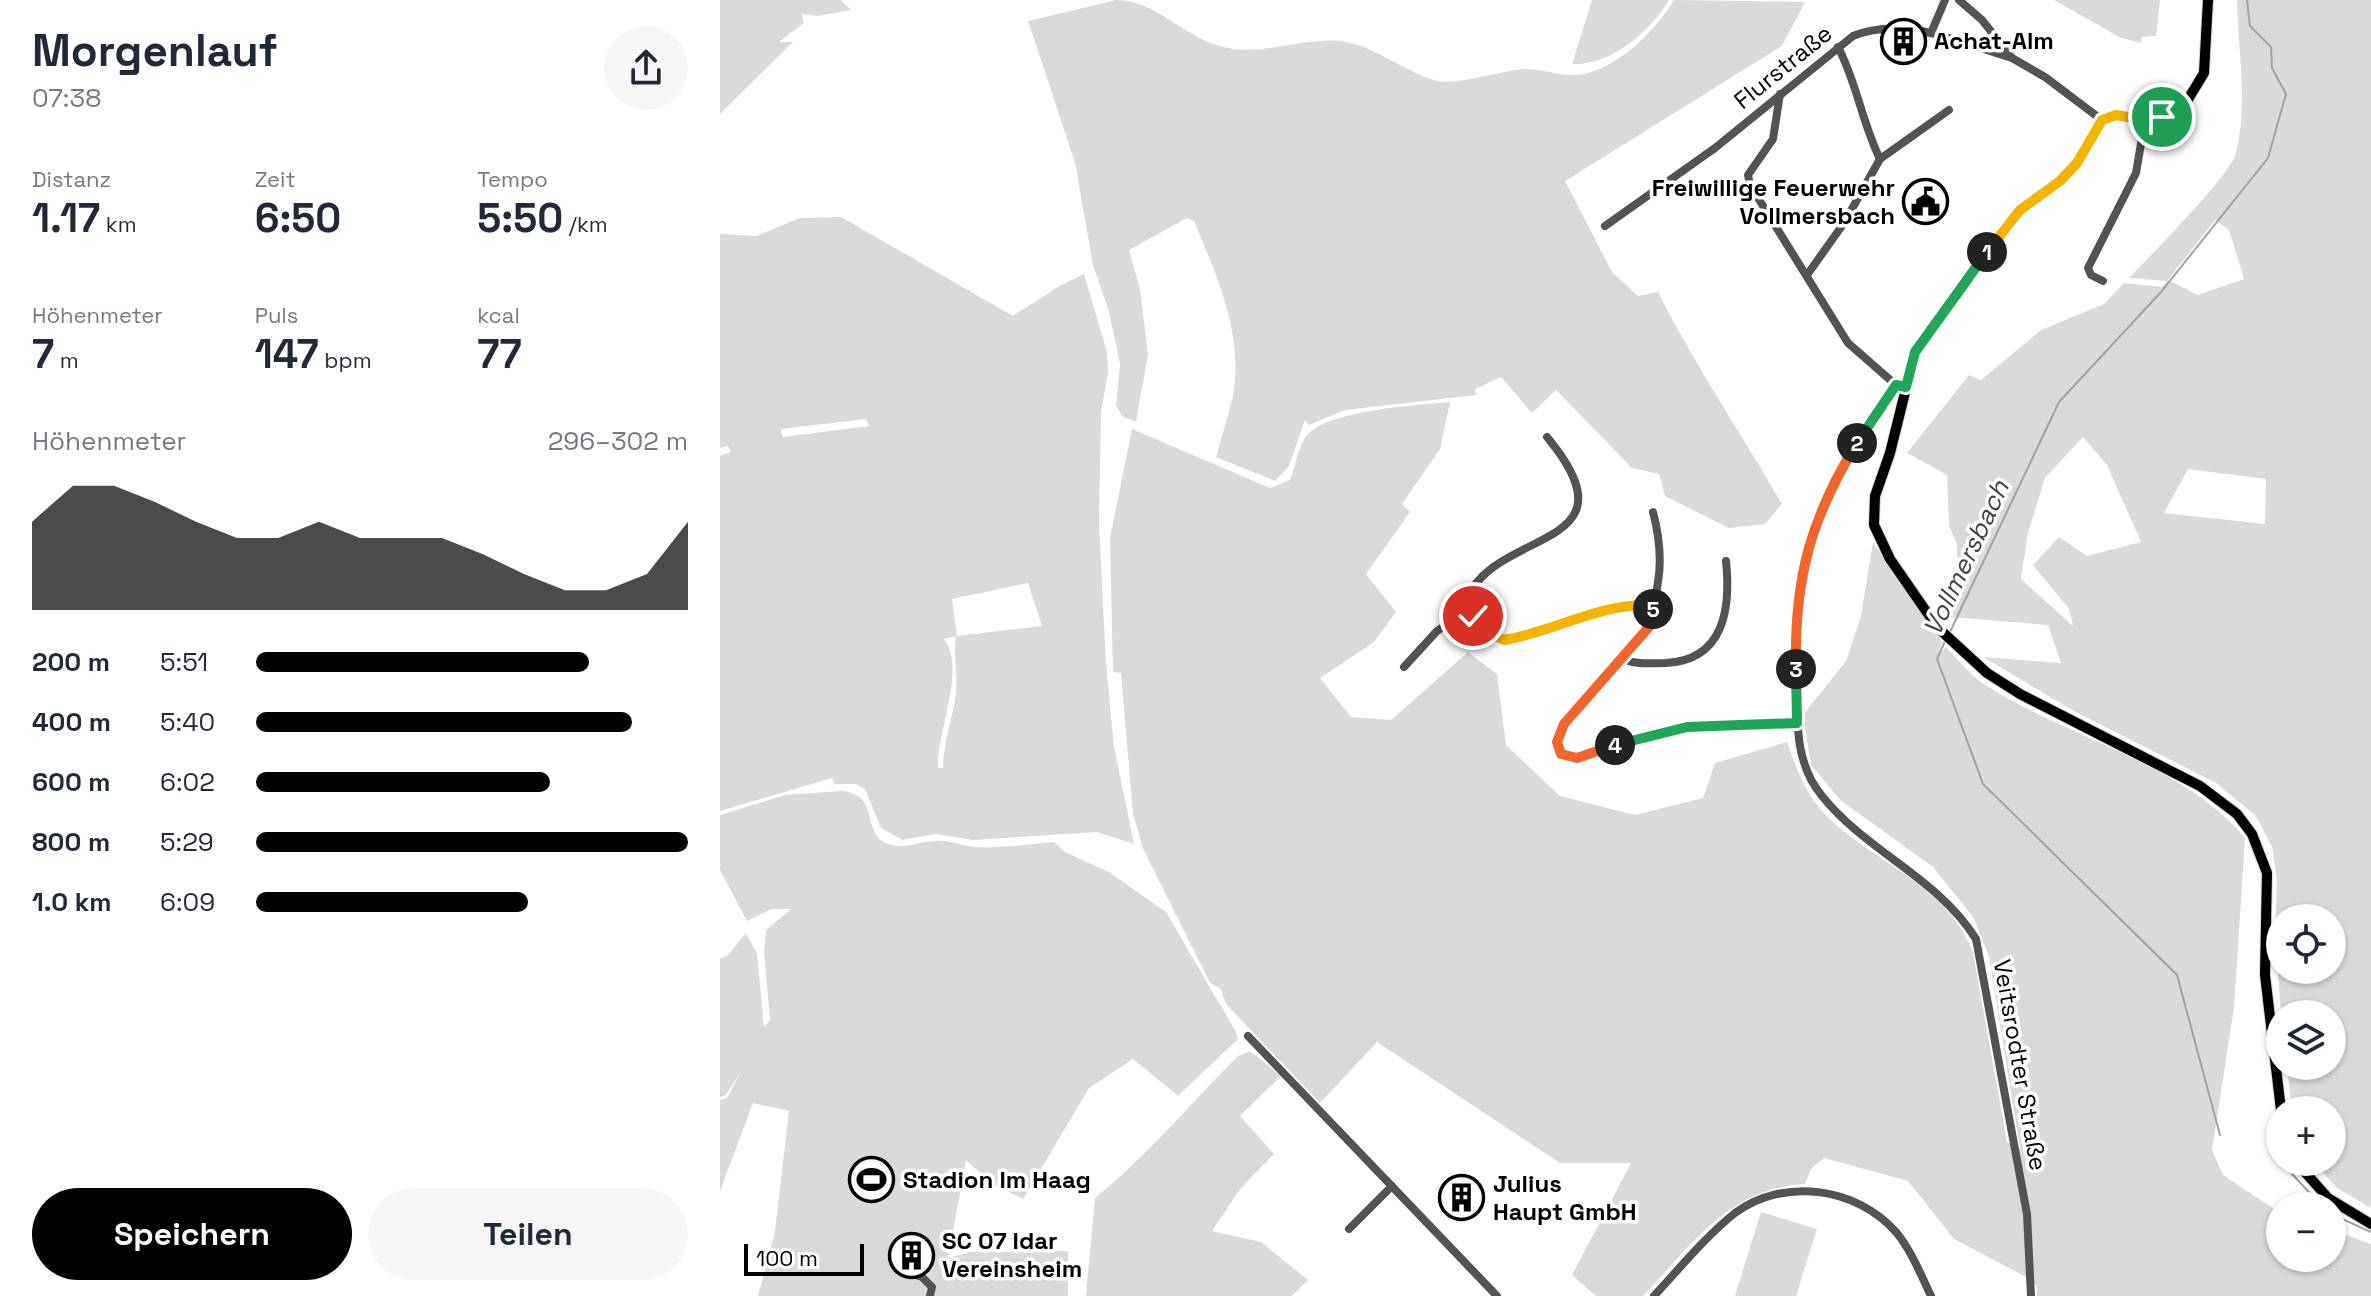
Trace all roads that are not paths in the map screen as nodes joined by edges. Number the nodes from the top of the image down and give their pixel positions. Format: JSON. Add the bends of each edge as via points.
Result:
{"nodes":[{"id":1,"x":1945,"y":0,"type":"edge"},
{"id":2,"x":1959,"y":0,"type":"edge"},
{"id":3,"x":2208,"y":0,"type":"edge"},
{"id":4,"x":1931,"y":33,"type":"junction"},
{"id":5,"x":1838,"y":47,"type":"junction"},
{"id":6,"x":2012,"y":58,"type":"junction"},
{"id":7,"x":1780,"y":94,"type":"junction"},
{"id":8,"x":1949,"y":110,"type":"dead end"},
{"id":9,"x":2102,"y":120,"type":"junction"},
{"id":10,"x":2145,"y":120,"type":"junction"},
{"id":11,"x":1880,"y":159,"type":"junction"},
{"id":12,"x":1605,"y":226,"type":"dead end"},
{"id":13,"x":1807,"y":275,"type":"junction"},
{"id":14,"x":2103,"y":281,"type":"dead end"},
{"id":15,"x":1901,"y":386,"type":"junction"},
{"id":16,"x":1547,"y":437,"type":"dead end"},
{"id":17,"x":1653,"y":512,"type":"dead end"},
{"id":18,"x":1726,"y":561,"type":"dead end"},
{"id":19,"x":1652,"y":605,"type":"junction"},
{"id":20,"x":1469,"y":609,"type":"junction"},
{"id":21,"x":1623,"y":659,"type":"junction"},
{"id":22,"x":1404,"y":667,"type":"dead end"},
{"id":23,"x":1797,"y":723,"type":"junction"},
{"id":24,"x":1248,"y":1036,"type":"dead end"},
{"id":25,"x":2279,"y":1096,"type":"edge"},
{"id":26,"x":2308,"y":1176,"type":"edge"},
{"id":27,"x":1392,"y":1186,"type":"junction"},
{"id":28,"x":2371,"y":1224,"type":"edge"},
{"id":29,"x":1349,"y":1229,"type":"dead end"},
{"id":30,"x":909,"y":1273,"type":"dead end"},
{"id":31,"x":930,"y":1296,"type":"edge"},
{"id":32,"x":1497,"y":1296,"type":"edge"},
{"id":33,"x":1654,"y":1296,"type":"edge"},
{"id":34,"x":1931,"y":1296,"type":"edge"},
{"id":35,"x":2031,"y":1296,"type":"edge"}],
"edges":[{"from":1,"to":4,"type":"street"},
{"from":2,"to":6,"type":"street"},
{"from":3,"to":10,"type":"main road","via":[[2208,56],[2199,86],[2172,112]]},
{"from":4,"to":5,"type":"street","name":"Flurstraße","via":[[1897,26],[1870,29]]},
{"from":4,"to":6,"type":"street","name":"Flurstraße"},
{"from":5,"to":7,"type":"street","name":"Flurstraße"},
{"from":5,"to":11,"type":"street"},
{"from":6,"to":9,"type":"street"},
{"from":7,"to":12,"type":"street","name":"Flurstraße"},
{"from":7,"to":13,"type":"street","via":[[1773,139],[1748,175]]},
{"from":8,"to":11,"type":"street"},
{"from":9,"to":10,"type":"main road","via":[[2116,115]]},
{"from":9,"to":15,"type":"main road","via":[[2077,163],[2020,210],[1961,288],[1915,352]]},
{"from":10,"to":14,"type":"street","via":[[2136,173],[2088,268]]},
{"from":11,"to":13,"type":"street"},
{"from":13,"to":15,"type":"street","via":[[1854,350]]},
{"from":15,"to":23,"type":"street","name":"Veitsrodter Straße","via":[[1835,479],[1804,558],[1796,640]]},
{"from":15,"to":25,"type":"main road","via":[[1875,496],[1874,525],[1890,559],[1937,627],[2020,694],[2200,786],[2237,814],[2252,834],[2267,873],[2265,975]]},
{"from":16,"to":20,"type":"street","via":[[1575,480],[1574,517],[1561,531],[1503,560],[1477,580],[1466,601]]},
{"from":17,"to":19,"type":"street","via":[[1660,563]]},
{"from":18,"to":21,"type":"street","via":[[1725,617],[1714,640],[1684,662],[1635,664]]},
{"from":19,"to":20,"type":"street","via":[[1611,608],[1504,640],[1487,633]]},
{"from":19,"to":21,"type":"street","via":[[1655,620]]},
{"from":20,"to":22,"type":"street","via":[[1437,631]]},
{"from":21,"to":23,"type":"street","via":[[1564,724],[1557,742],[1561,754],[1577,758],[1687,727]]},
{"from":23,"to":35,"type":"street","name":"Veitsrodter Straße","via":[[1805,766],[1820,794],[1854,828],[1933,888],[1961,915],[1976,939],[2027,1214]]},
{"from":24,"to":27,"type":"street"},
{"from":26,"to":28,"type":"main road","via":[[2328,1198]]},
{"from":27,"to":29,"type":"street"},
{"from":27,"to":32,"type":"street"},
{"from":30,"to":31,"type":"street","via":[[932,1287]]},
{"from":33,"to":34,"type":"street","via":[[1738,1211],[1762,1199],[1809,1191],[1834,1194],[1879,1216],[1897,1233]]}]}
